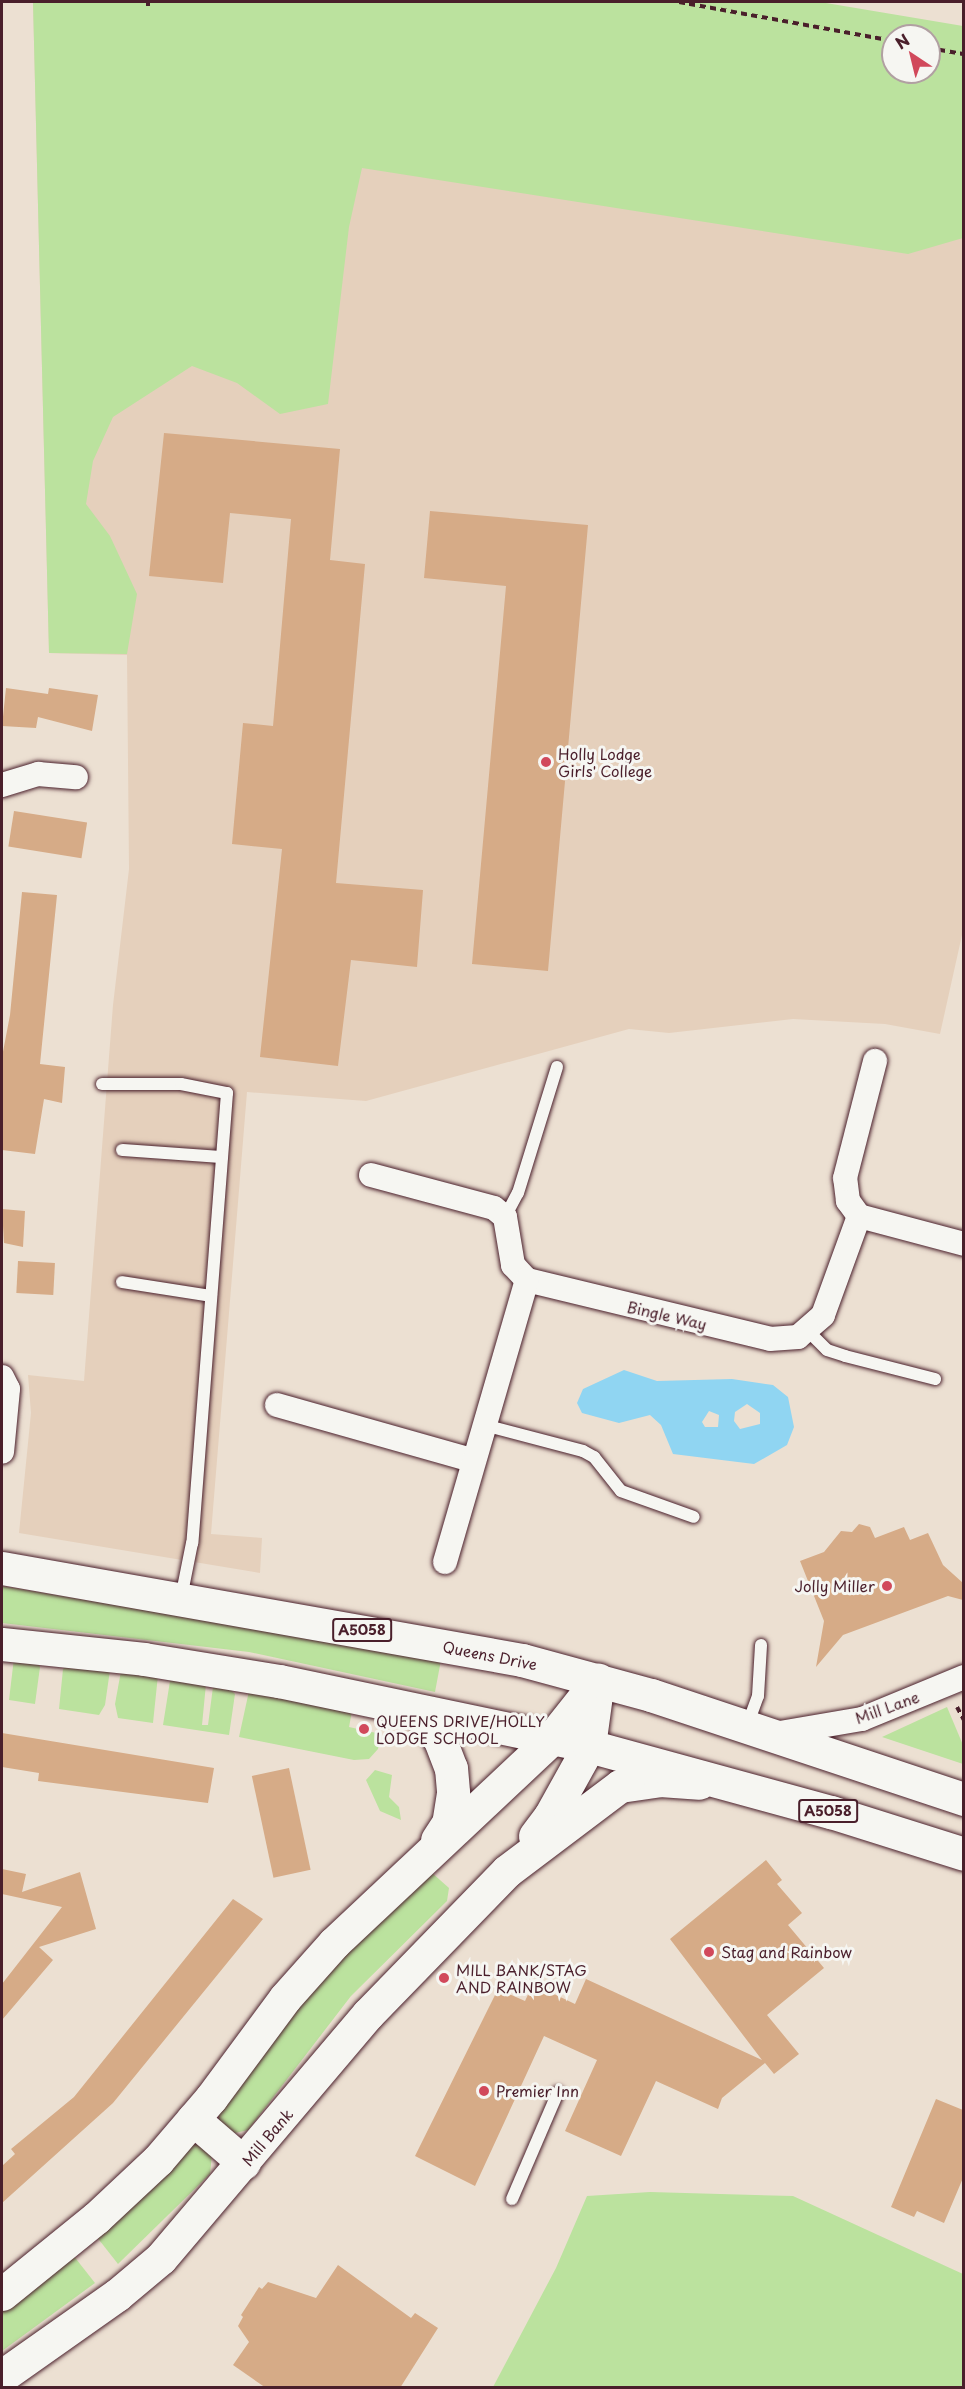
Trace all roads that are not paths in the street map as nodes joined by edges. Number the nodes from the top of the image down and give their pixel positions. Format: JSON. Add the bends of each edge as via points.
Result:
{"nodes":[{"id":1,"x":76,"y":777,"type":"dead end"},
{"id":2,"x":2,"y":785,"type":"edge"},
{"id":3,"x":875,"y":1061,"type":"dead end"},
{"id":4,"x":557,"y":1067,"type":"dead end"},
{"id":5,"x":102,"y":1084,"type":"dead end"},
{"id":6,"x":122,"y":1150,"type":"dead end"},
{"id":7,"x":222,"y":1157,"type":"junction"},
{"id":8,"x":371,"y":1175,"type":"dead end"},
{"id":9,"x":504,"y":1216,"type":"junction"},
{"id":10,"x":859,"y":1216,"type":"junction"},
{"id":11,"x":963,"y":1244,"type":"edge"},
{"id":12,"x":527,"y":1280,"type":"junction"},
{"id":13,"x":122,"y":1282,"type":"dead end"},
{"id":14,"x":211,"y":1296,"type":"junction"},
{"id":15,"x":807,"y":1330,"type":"junction"},
{"id":16,"x":2,"y":1377,"type":"edge"},
{"id":17,"x":935,"y":1379,"type":"dead end"},
{"id":18,"x":277,"y":1405,"type":"dead end"},
{"id":19,"x":484,"y":1425,"type":"junction"},
{"id":20,"x":2,"y":1452,"type":"edge"},
{"id":21,"x":472,"y":1460,"type":"junction"},
{"id":22,"x":694,"y":1517,"type":"dead end"},
{"id":23,"x":445,"y":1562,"type":"dead end"},
{"id":24,"x":2,"y":1568,"type":"edge"},
{"id":25,"x":181,"y":1598,"type":"junction"},
{"id":26,"x":2,"y":1644,"type":"edge"},
{"id":27,"x":761,"y":1645,"type":"dead end"},
{"id":28,"x":963,"y":1677,"type":"edge"},
{"id":29,"x":598,"y":1680,"type":"junction"},
{"id":30,"x":419,"y":1711,"type":"junction"},
{"id":31,"x":760,"y":1730,"type":"junction"},
{"id":32,"x":551,"y":1738,"type":"junction"},
{"id":33,"x":589,"y":1746,"type":"junction"},
{"id":34,"x":719,"y":1785,"type":"junction"},
{"id":35,"x":963,"y":1799,"type":"edge"},
{"id":36,"x":963,"y":1854,"type":"edge"},
{"id":37,"x":426,"y":1857,"type":"junction"},
{"id":38,"x":507,"y":1871,"type":"junction"},
{"id":39,"x":558,"y":2092,"type":"dead end"},
{"id":40,"x":193,"y":2119,"type":"junction"},
{"id":41,"x":244,"y":2163,"type":"junction"},
{"id":42,"x":512,"y":2199,"type":"dead end"},
{"id":43,"x":2,"y":2294,"type":"edge"},
{"id":44,"x":2,"y":2376,"type":"edge"}],
"edges":[{"from":1,"to":2,"type":"street","via":[[38,774]]},
{"from":3,"to":10,"type":"street","via":[[845,1178],[848,1201]]},
{"from":4,"to":9,"type":"lane","via":[[518,1193]]},
{"from":5,"to":7,"type":"lane","via":[[181,1084],[227,1093]]},
{"from":6,"to":7,"type":"lane"},
{"from":7,"to":14,"type":"lane"},
{"from":8,"to":9,"type":"street","via":[[477,1201]]},
{"from":9,"to":12,"type":"street","via":[[513,1265]]},
{"from":10,"to":11,"type":"street"},
{"from":10,"to":15,"type":"street","via":[[823,1315]]},
{"from":12,"to":15,"type":"street","name":"Bingle Way","via":[[770,1339],[798,1337]]},
{"from":12,"to":19,"type":"street"},
{"from":13,"to":14,"type":"lane"},
{"from":14,"to":25,"type":"lane","via":[[192,1543]]},
{"from":15,"to":17,"type":"lane","via":[[827,1350]]},
{"from":16,"to":20,"type":"street","via":[[8,1389]]},
{"from":18,"to":21,"type":"street"},
{"from":19,"to":21,"type":"street"},
{"from":19,"to":22,"type":"lane","via":[[582,1451],[594,1457],[612,1485],[621,1491]]},
{"from":21,"to":23,"type":"street"},
{"from":24,"to":25,"type":"main road","name":"Queens Drive","number":"A5058"},
{"from":25,"to":29,"type":"main road","name":"Queens Drive","number":"A5058","via":[[522,1660]]},
{"from":26,"to":30,"type":"main road","number":"A5058","via":[[167,1662]]},
{"from":27,"to":31,"type":"lane"},
{"from":28,"to":31,"type":"street","name":"Mill Lane","via":[[862,1719]]},
{"from":29,"to":31,"type":"main road","name":"Queens Drive","number":"A5058"},
{"from":29,"to":32,"type":"main road"},
{"from":29,"to":33,"type":"main road","name":"Mill Bank"},
{"from":30,"to":32,"type":"main road","number":"A5058"},
{"from":30,"to":37,"type":"main road","via":[[448,1760],[453,1793],[447,1823]]},
{"from":31,"to":35,"type":"main road","name":"Queens Drive","number":"A5058"},
{"from":32,"to":33,"type":"main road","number":"A5058"},
{"from":32,"to":37,"type":"main road"},
{"from":33,"to":34,"type":"main road","number":"A5058"},
{"from":33,"to":38,"type":"main road","name":"Mill Bank","via":[[550,1816]]},
{"from":34,"to":36,"type":"main road","number":"A5058","via":[[831,1812]]},
{"from":34,"to":38,"type":"main road","name":"Mill Bank","via":[[660,1780],[620,1786]]},
{"from":37,"to":40,"type":"main road","via":[[334,1943],[292,1990]]},
{"from":38,"to":41,"type":"main road","name":"Mill Bank","via":[[368,2014]]},
{"from":39,"to":42,"type":"lane"},
{"from":40,"to":41,"type":"main road"},
{"from":40,"to":43,"type":"main road","via":[[158,2160],[96,2218]]},
{"from":41,"to":44,"type":"main road","name":"Mill Bank","via":[[161,2258],[117,2295]]}]}
